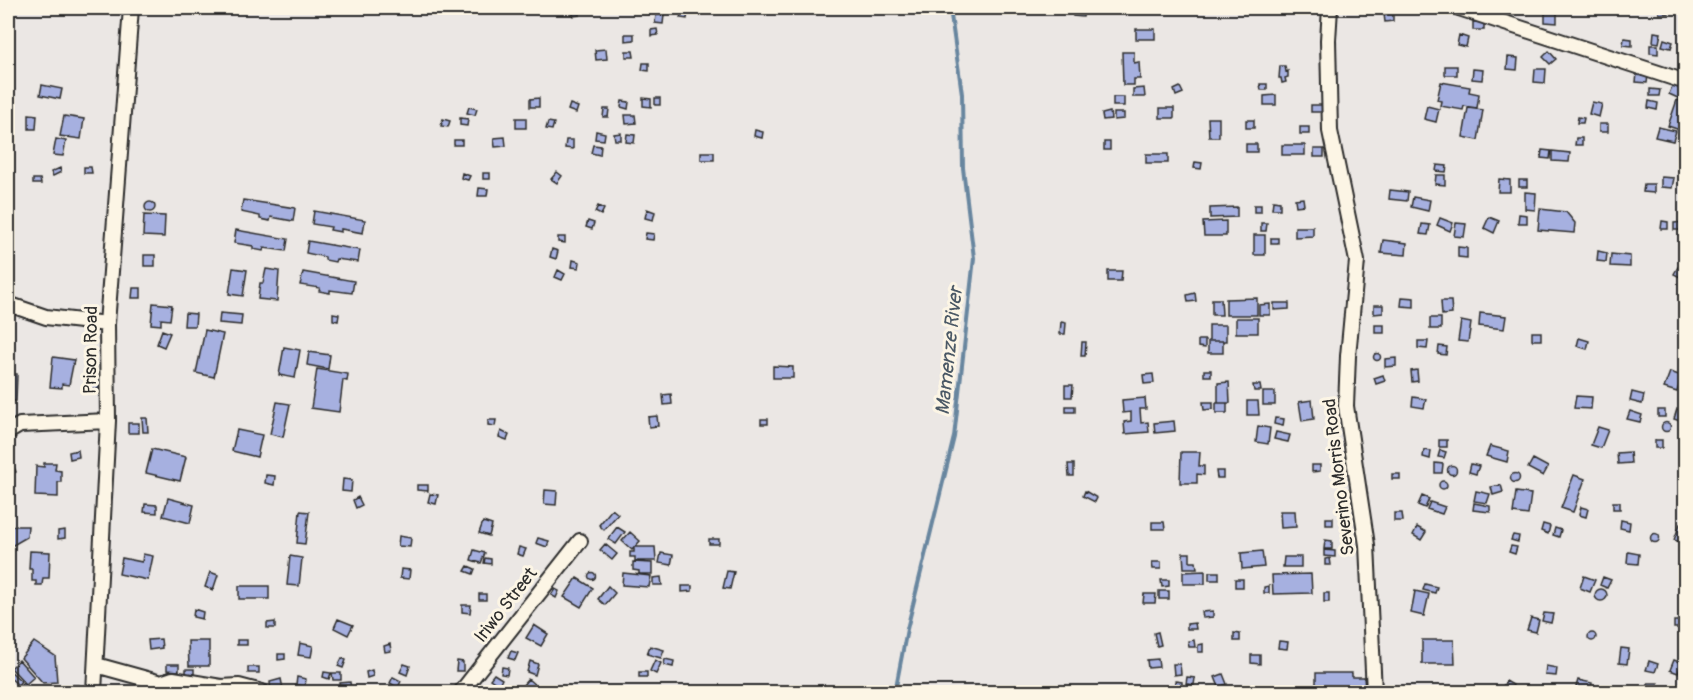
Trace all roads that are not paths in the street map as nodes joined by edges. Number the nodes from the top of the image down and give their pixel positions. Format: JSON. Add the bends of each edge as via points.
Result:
{"nodes":[{"id":1,"x":131,"y":8,"type":"edge"},
{"id":2,"x":1330,"y":8,"type":"edge"},
{"id":3,"x":1459,"y":8,"type":"edge"},
{"id":4,"x":1686,"y":82,"type":"edge"},
{"id":5,"x":8,"y":304,"type":"edge"},
{"id":6,"x":107,"y":324,"type":"junction"},
{"id":7,"x":108,"y":421,"type":"junction"},
{"id":8,"x":8,"y":432,"type":"edge"},
{"id":9,"x":580,"y":541,"type":"dead end"},
{"id":10,"x":96,"y":665,"type":"junction"},
{"id":11,"x":94,"y":693,"type":"edge"},
{"id":12,"x":262,"y":693,"type":"edge"},
{"id":13,"x":461,"y":693,"type":"edge"},
{"id":14,"x":1374,"y":693,"type":"edge"}],
"edges":[{"from":1,"to":6,"type":"street","name":"Prison Road"},
{"from":2,"to":14,"type":"street","name":"Severino Morris Road","via":[[1330,131],[1357,261],[1346,406],[1367,545]]},
{"from":3,"to":4,"type":"street"},
{"from":5,"to":6,"type":"street","via":[[46,317]]},
{"from":6,"to":7,"type":"street","name":"Prison Road"},
{"from":7,"to":8,"type":"street","via":[[20,425]]},
{"from":7,"to":10,"type":"street","name":"Prison Road"},
{"from":9,"to":13,"type":"street","name":"Iriwo Street"},
{"from":10,"to":11,"type":"street","name":"Prison Road"},
{"from":10,"to":12,"type":"street","via":[[161,683],[173,679],[239,686]]}]}
